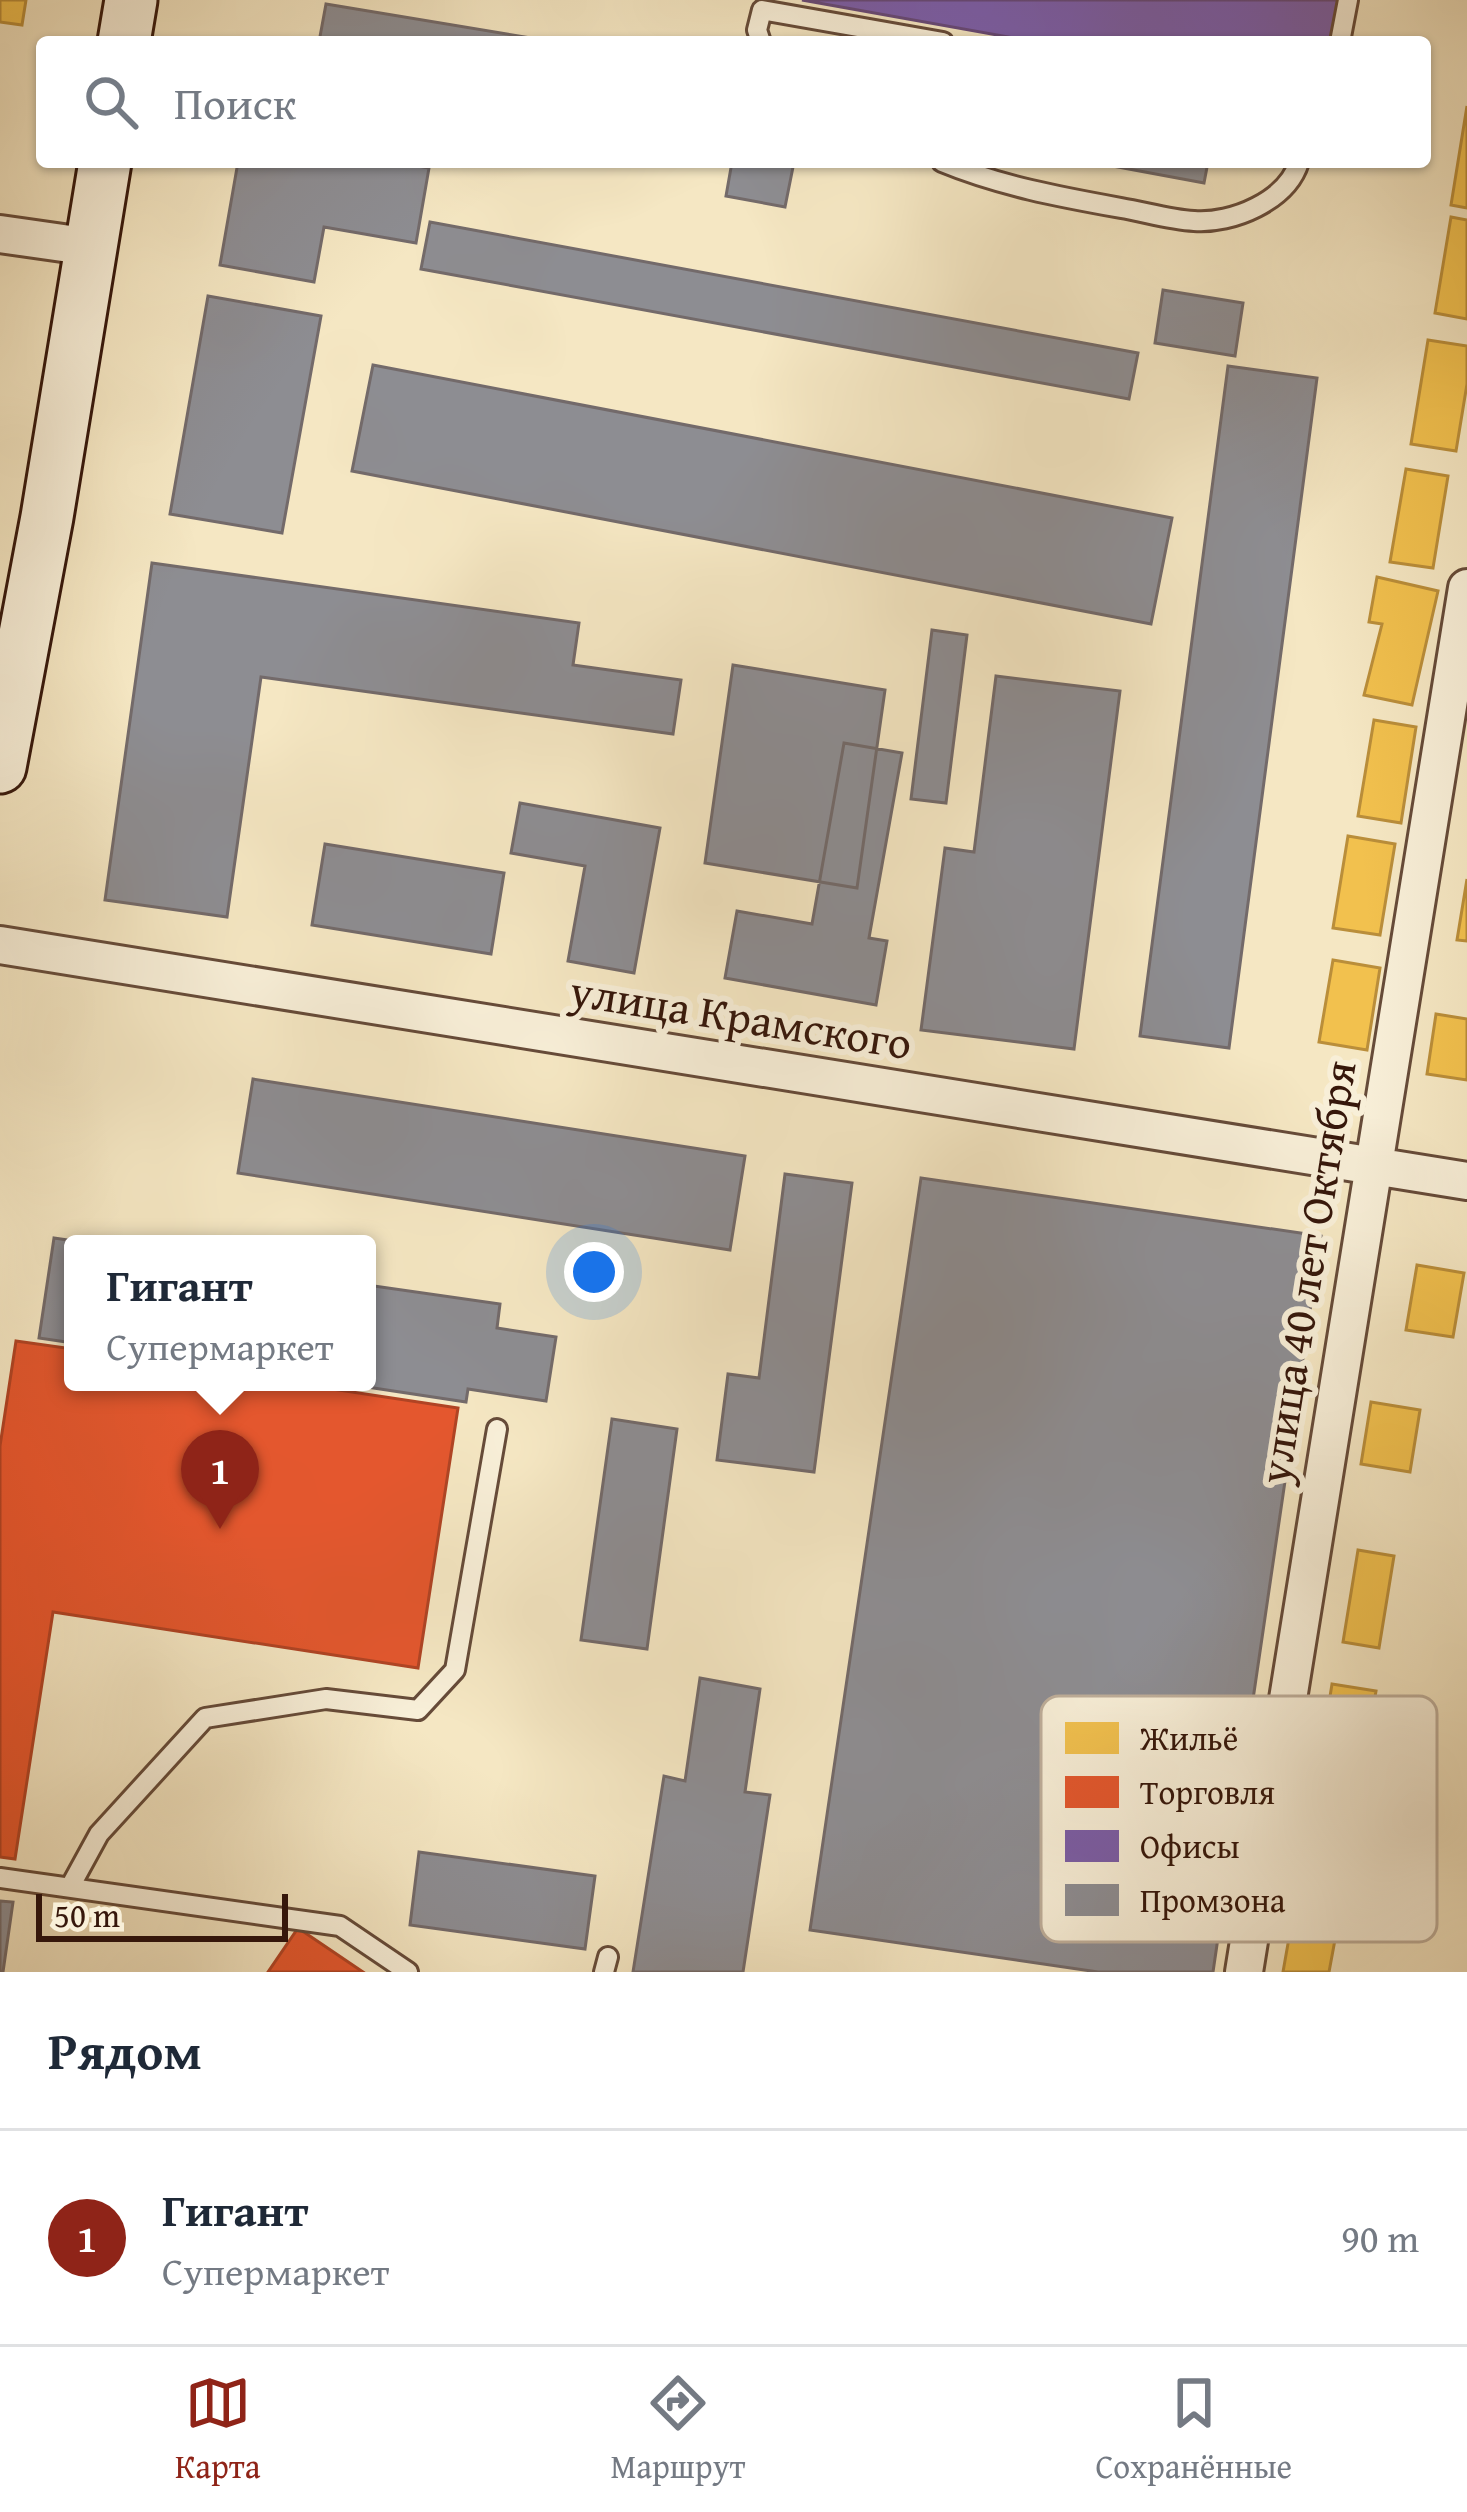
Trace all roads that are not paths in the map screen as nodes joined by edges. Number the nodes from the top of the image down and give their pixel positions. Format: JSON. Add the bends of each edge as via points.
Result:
{"nodes":[{"id":1,"x":131,"y":0,"type":"edge"},
{"id":2,"x":1348,"y":0,"type":"edge"},
{"id":3,"x":125,"y":36,"type":"edge"},
{"id":4,"x":759,"y":36,"type":"edge"},
{"id":5,"x":909,"y":36,"type":"edge"},
{"id":6,"x":1341,"y":36,"type":"edge"},
{"id":7,"x":104,"y":168,"type":"edge"},
{"id":8,"x":960,"y":168,"type":"edge"},
{"id":9,"x":1010,"y":168,"type":"edge"},
{"id":10,"x":1298,"y":168,"type":"edge"},
{"id":11,"x":1007,"y":184,"type":"junction"},
{"id":12,"x":0,"y":234,"type":"edge"},
{"id":13,"x":91,"y":248,"type":"junction"},
{"id":14,"x":1467,"y":588,"type":"edge"},
{"id":15,"x":0,"y":767,"type":"edge"},
{"id":16,"x":0,"y":945,"type":"edge"},
{"id":17,"x":1371,"y":1166,"type":"junction"},
{"id":18,"x":1467,"y":1181,"type":"edge"},
{"id":19,"x":497,"y":1429,"type":"dead end"},
{"id":20,"x":1287,"y":1696,"type":"edge"},
{"id":21,"x":0,"y":1878,"type":"edge"},
{"id":22,"x":70,"y":1887,"type":"junction"},
{"id":23,"x":1249,"y":1942,"type":"edge"},
{"id":24,"x":408,"y":1972,"type":"edge"},
{"id":25,"x":1244,"y":1972,"type":"edge"}],
"edges":[{"from":1,"to":3,"type":"street"},
{"from":2,"to":6,"type":"lane"},
{"from":4,"to":5,"type":"lane","via":[[762,10]]},
{"from":7,"to":13,"type":"street"},
{"from":8,"to":11,"type":"lane"},
{"from":9,"to":11,"type":"lane"},
{"from":10,"to":11,"type":"lane","via":[[1269,202],[1196,222]]},
{"from":12,"to":13,"type":"street"},
{"from":13,"to":15,"type":"street"},
{"from":14,"to":17,"type":"street","name":"улица 40 лет Октября"},
{"from":16,"to":17,"type":"street","name":"улица Крамского"},
{"from":17,"to":18,"type":"street","name":"улица Крамского"},
{"from":17,"to":20,"type":"street","name":"улица 40 лет Октября"},
{"from":19,"to":22,"type":"lane","via":[[455,1670],[418,1710],[326,1699],[206,1718],[99,1834]]},
{"from":21,"to":22,"type":"lane"},
{"from":22,"to":24,"type":"lane","via":[[340,1926]]},
{"from":23,"to":25,"type":"street","name":"улица 40 лет Октября"}]}
